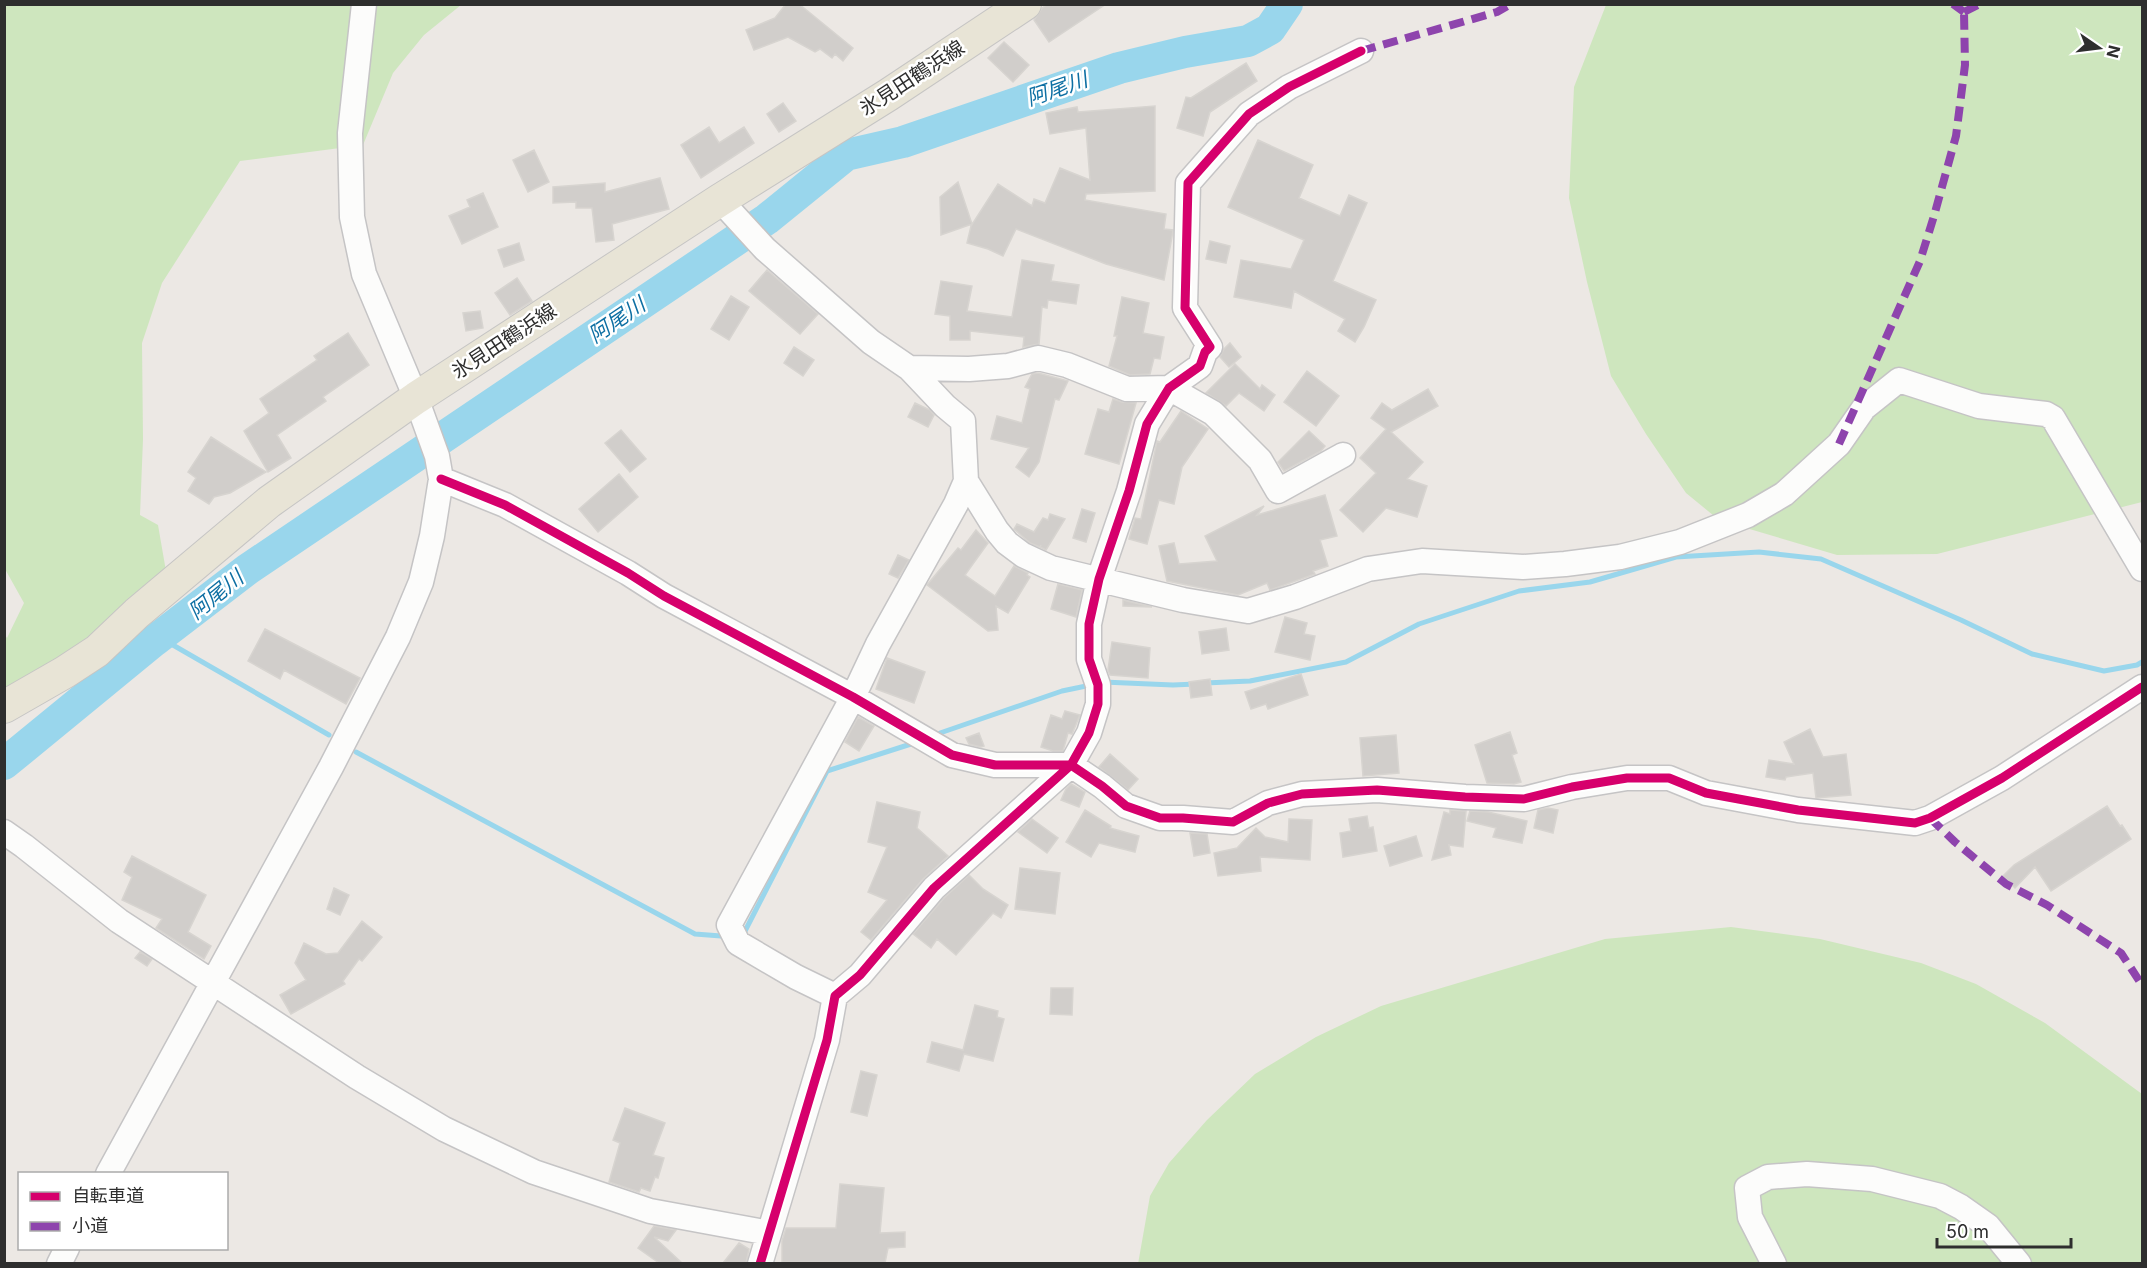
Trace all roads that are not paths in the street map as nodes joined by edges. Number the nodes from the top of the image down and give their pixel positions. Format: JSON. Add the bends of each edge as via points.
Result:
{"nodes":[{"id":1,"x":364,"y":4,"type":"edge"},
{"id":2,"x":1021,"y":6,"type":"edge"},
{"id":3,"x":1361,"y":51,"type":"dead end"},
{"id":4,"x":727,"y":207,"type":"junction"},
{"id":5,"x":909,"y":369,"type":"junction"},
{"id":6,"x":1169,"y":388,"type":"junction"},
{"id":7,"x":420,"y":409,"type":"junction"},
{"id":8,"x":1343,"y":454,"type":"dead end"},
{"id":9,"x":439,"y":467,"type":"junction"},
{"id":10,"x":966,"y":481,"type":"junction"},
{"id":11,"x":2142,"y":569,"type":"edge"},
{"id":12,"x":1099,"y":579,"type":"junction"},
{"id":13,"x":2142,"y":687,"type":"edge"},
{"id":14,"x":853,"y":697,"type":"junction"},
{"id":15,"x":4,"y":706,"type":"edge"},
{"id":16,"x":1071,"y":765,"type":"junction"},
{"id":17,"x":4,"y":832,"type":"edge"},
{"id":18,"x":212,"y":983,"type":"junction"},
{"id":19,"x":835,"y":996,"type":"junction"},
{"id":20,"x":109,"y":1172,"type":"edge"},
{"id":21,"x":769,"y":1233,"type":"junction"},
{"id":22,"x":66,"y":1250,"type":"edge"},
{"id":23,"x":58,"y":1263,"type":"edge"},
{"id":24,"x":760,"y":1263,"type":"edge"},
{"id":25,"x":1774,"y":1263,"type":"edge"},
{"id":26,"x":2019,"y":1263,"type":"edge"}],
"edges":[{"from":1,"to":7,"type":"street","via":[[350,133],[352,217],[364,274]]},
{"from":2,"to":4,"type":"main road","name":"氷見田鶴浜線"},
{"from":3,"to":6,"type":"street","via":[[1289,87],[1249,114],[1188,183],[1185,308],[1210,347],[1200,366]]},
{"from":4,"to":5,"type":"street","via":[[765,249],[871,342]]},
{"from":4,"to":7,"type":"main road","name":"氷見田鶴浜線"},
{"from":5,"to":6,"type":"street","via":[[1008,366],[1038,358],[1127,389]]},
{"from":5,"to":10,"type":"street","via":[[963,421]]},
{"from":6,"to":8,"type":"street","via":[[1213,413],[1260,460],[1278,491]]},
{"from":6,"to":12,"type":"street","via":[[1147,424]]},
{"from":7,"to":9,"type":"street"},
{"from":7,"to":15,"type":"main road","name":"氷見田鶴浜線","via":[[269,502],[97,651]]},
{"from":9,"to":14,"type":"street","via":[[664,596]]},
{"from":9,"to":18,"type":"street","via":[[432,536],[421,582],[398,637]]},
{"from":10,"to":12,"type":"street","via":[[997,531],[1023,555],[1051,568]]},
{"from":10,"to":14,"type":"street"},
{"from":11,"to":12,"type":"street","via":[[2053,418],[1979,406],[1899,380],[1864,408],[1839,444],[1784,494],[1748,515],[1680,542],[1620,557],[1522,567],[1422,561],[1368,569],[1248,611]]},
{"from":12,"to":16,"type":"street","via":[[1089,624],[1089,659],[1098,685],[1098,704],[1089,733]]},
{"from":13,"to":16,"type":"street","via":[[2002,778],[1915,823],[1798,810],[1706,793],[1670,778],[1627,778],[1524,799],[1377,790],[1302,794],[1268,803],[1233,822],[1160,818],[1126,806]]},
{"from":14,"to":16,"type":"street","via":[[952,755],[995,765]]},
{"from":14,"to":19,"type":"street","via":[[729,925],[738,943]]},
{"from":16,"to":19,"type":"street","via":[[934,888],[860,975]]},
{"from":17,"to":18,"type":"street","via":[[118,921]]},
{"from":18,"to":20,"type":"street"},
{"from":18,"to":21,"type":"street","via":[[416,1114],[534,1172],[650,1211]]},
{"from":19,"to":21,"type":"street","via":[[827,1040]]},
{"from":21,"to":24,"type":"street"},
{"from":22,"to":23,"type":"street"},
{"from":25,"to":26,"type":"street","via":[[1750,1217],[1747,1188],[1768,1177],[1808,1174],[1872,1179],[1940,1196],[1988,1226]]}]}
